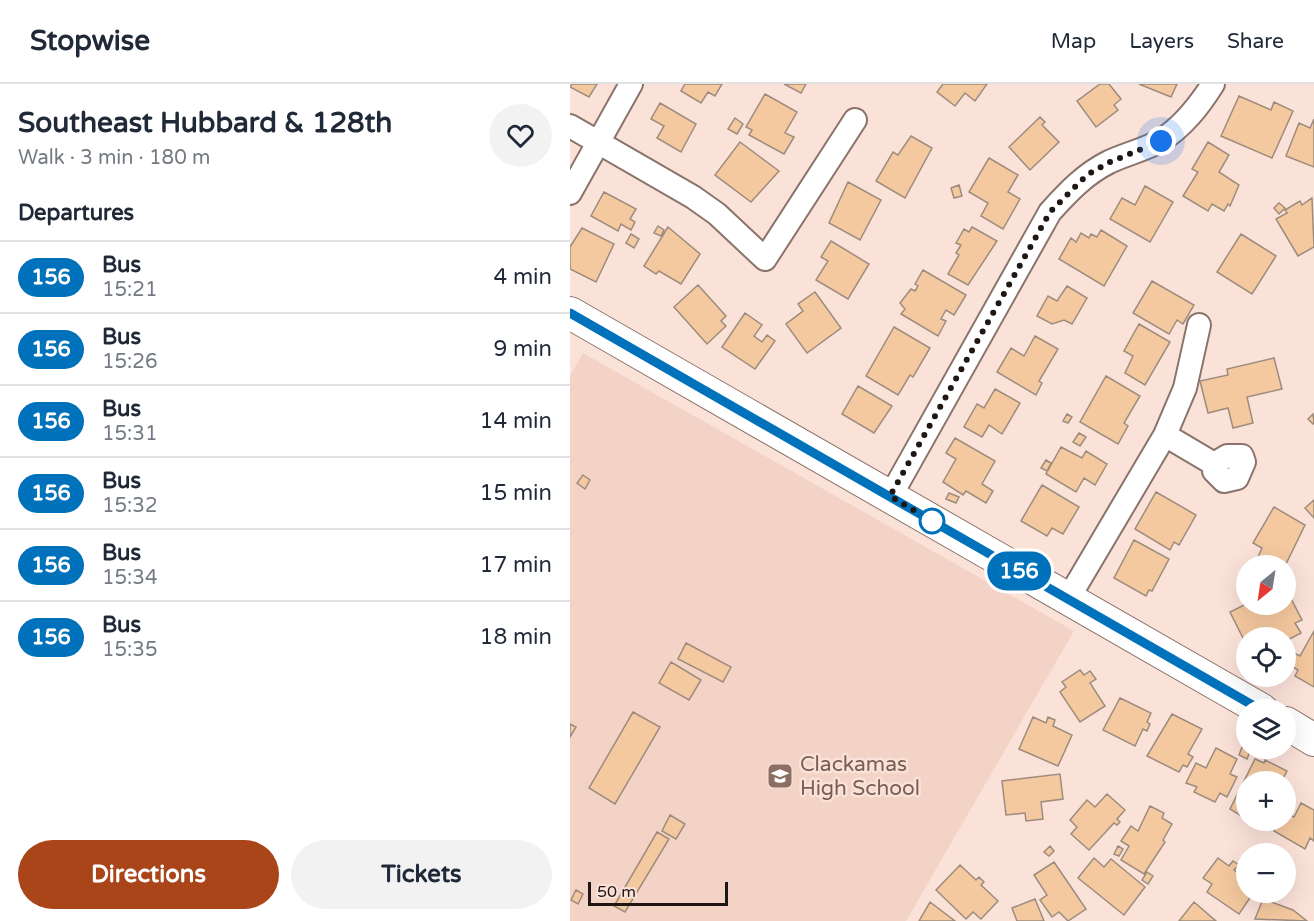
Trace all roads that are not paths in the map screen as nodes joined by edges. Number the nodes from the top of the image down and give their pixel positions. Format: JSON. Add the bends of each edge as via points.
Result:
{"nodes":[{"id":1,"x":632,"y":84,"type":"edge"},
{"id":2,"x":1213,"y":84,"type":"edge"},
{"id":3,"x":855,"y":120,"type":"dead end"},
{"id":4,"x":570,"y":126,"type":"edge"},
{"id":5,"x":598,"y":143,"type":"junction"},
{"id":6,"x":570,"y":193,"type":"edge"},
{"id":7,"x":570,"y":313,"type":"edge"},
{"id":8,"x":1199,"y":325,"type":"dead end"},
{"id":9,"x":1165,"y":435,"type":"junction"},
{"id":10,"x":1214,"y":464,"type":"dead end"},
{"id":11,"x":890,"y":496,"type":"junction"},
{"id":12,"x":1068,"y":599,"type":"junction"},
{"id":13,"x":1243,"y":699,"type":"edge"},
{"id":14,"x":1296,"y":729,"type":"edge"},
{"id":15,"x":1314,"y":740,"type":"edge"}],
"edges":[{"from":1,"to":5,"type":"street"},
{"from":2,"to":11,"type":"street","via":[[1179,127],[1161,141],[1087,175],[1050,212]]},
{"from":3,"to":5,"type":"street","via":[[765,259],[717,214]]},
{"from":4,"to":5,"type":"street"},
{"from":5,"to":6,"type":"street"},
{"from":7,"to":11,"type":"main road"},
{"from":8,"to":9,"type":"street","via":[[1185,388]]},
{"from":9,"to":10,"type":"street"},
{"from":9,"to":12,"type":"street"},
{"from":11,"to":12,"type":"main road"},
{"from":12,"to":13,"type":"main road"},
{"from":14,"to":15,"type":"main road"}]}
